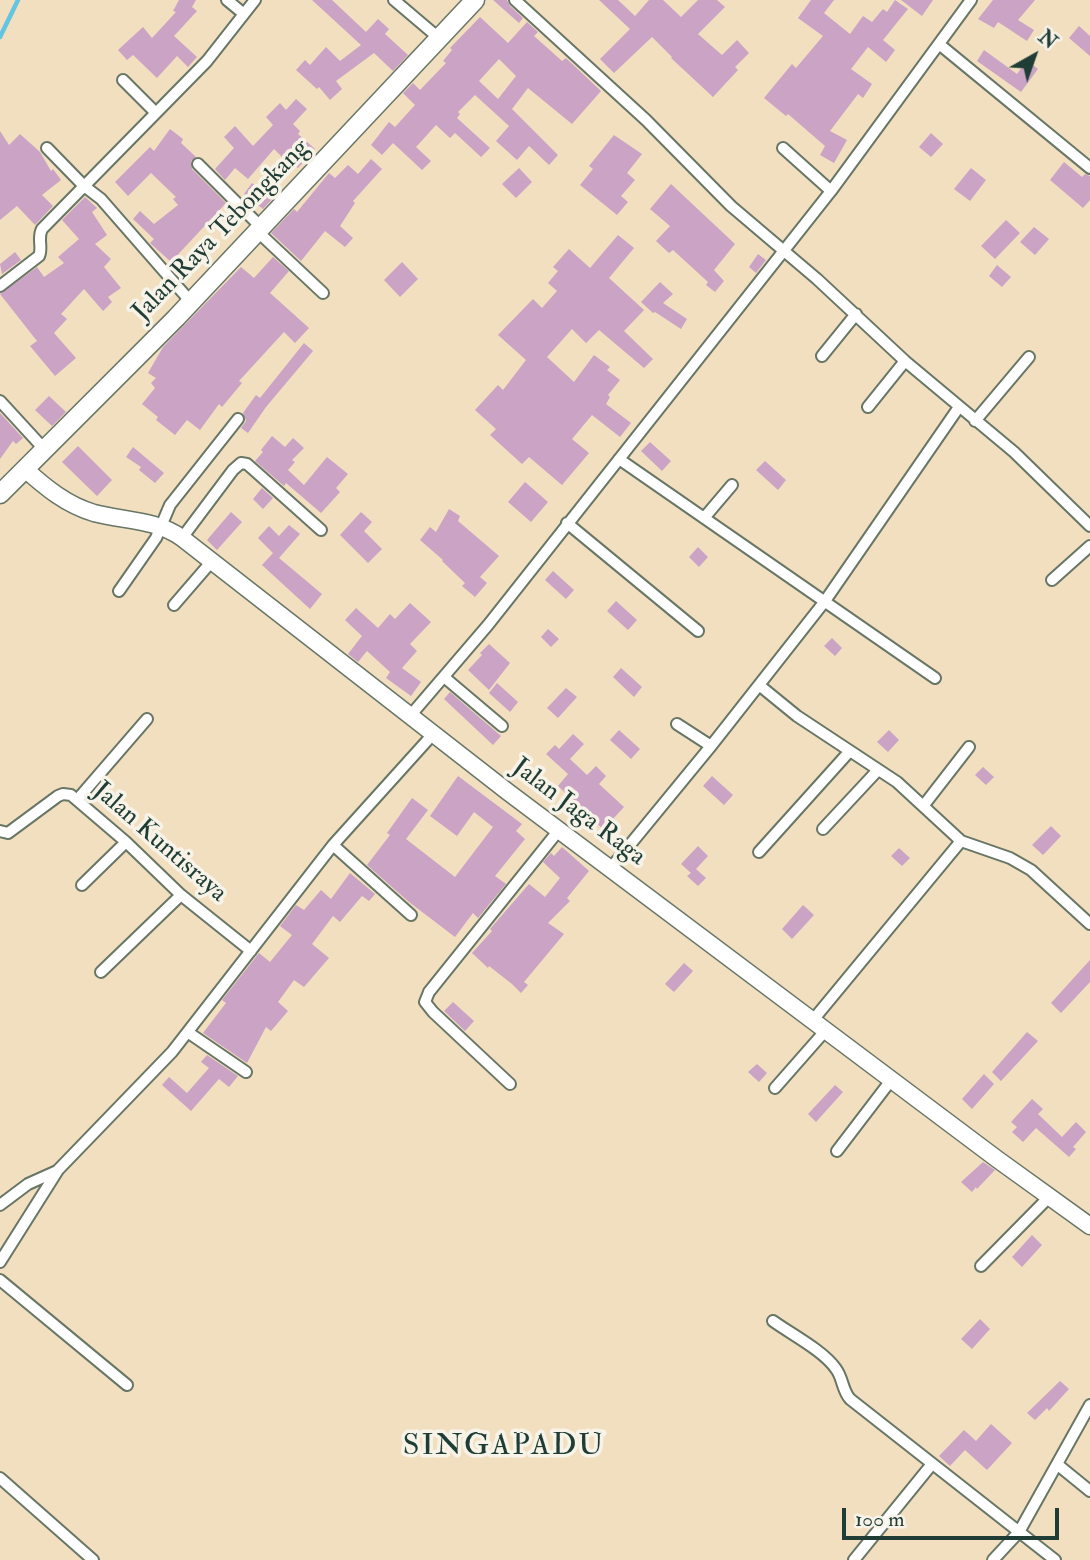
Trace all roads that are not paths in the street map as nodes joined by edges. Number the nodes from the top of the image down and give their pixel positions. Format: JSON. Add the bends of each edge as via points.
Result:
{"nodes":[{"id":1,"x":227,"y":0,"type":"edge"},
{"id":2,"x":255,"y":0,"type":"edge"},
{"id":3,"x":394,"y":0,"type":"edge"},
{"id":4,"x":475,"y":0,"type":"edge"},
{"id":5,"x":515,"y":0,"type":"edge"},
{"id":6,"x":971,"y":0,"type":"edge"},
{"id":7,"x":244,"y":14,"type":"junction"},
{"id":8,"x":440,"y":39,"type":"junction"},
{"id":9,"x":939,"y":44,"type":"junction"},
{"id":10,"x":123,"y":80,"type":"dead end"},
{"id":11,"x":156,"y":113,"type":"junction"},
{"id":12,"x":47,"y":148,"type":"dead end"},
{"id":13,"x":783,"y":148,"type":"dead end"},
{"id":14,"x":198,"y":164,"type":"dead end"},
{"id":15,"x":1090,"y":168,"type":"edge"},
{"id":16,"x":84,"y":186,"type":"junction"},
{"id":17,"x":831,"y":191,"type":"junction"},
{"id":18,"x":259,"y":229,"type":"junction"},
{"id":19,"x":784,"y":251,"type":"junction"},
{"id":20,"x":0,"y":286,"type":"edge"},
{"id":21,"x":323,"y":293,"type":"dead end"},
{"id":22,"x":191,"y":302,"type":"junction"},
{"id":23,"x":856,"y":314,"type":"junction"},
{"id":24,"x":822,"y":356,"type":"dead end"},
{"id":25,"x":1029,"y":357,"type":"dead end"},
{"id":26,"x":905,"y":361,"type":"junction"},
{"id":27,"x":0,"y":401,"type":"edge"},
{"id":28,"x":867,"y":407,"type":"dead end"},
{"id":29,"x":959,"y":407,"type":"junction"},
{"id":30,"x":238,"y":419,"type":"dead end"},
{"id":31,"x":975,"y":421,"type":"junction"},
{"id":32,"x":45,"y":450,"type":"junction"},
{"id":33,"x":619,"y":458,"type":"junction"},
{"id":34,"x":25,"y":469,"type":"junction"},
{"id":35,"x":732,"y":485,"type":"dead end"},
{"id":36,"x":0,"y":494,"type":"edge"},
{"id":37,"x":704,"y":519,"type":"junction"},
{"id":38,"x":566,"y":523,"type":"junction"},
{"id":39,"x":1090,"y":526,"type":"edge"},
{"id":40,"x":321,"y":530,"type":"dead end"},
{"id":41,"x":172,"y":532,"type":"junction"},
{"id":42,"x":1090,"y":545,"type":"edge"},
{"id":43,"x":212,"y":561,"type":"junction"},
{"id":44,"x":1052,"y":580,"type":"dead end"},
{"id":45,"x":119,"y":591,"type":"dead end"},
{"id":46,"x":825,"y":601,"type":"junction"},
{"id":47,"x":174,"y":605,"type":"dead end"},
{"id":48,"x":698,"y":631,"type":"dead end"},
{"id":49,"x":444,"y":677,"type":"junction"},
{"id":50,"x":935,"y":678,"type":"dead end"},
{"id":51,"x":759,"y":685,"type":"junction"},
{"id":52,"x":410,"y":716,"type":"junction"},
{"id":53,"x":147,"y":719,"type":"dead end"},
{"id":54,"x":677,"y":724,"type":"dead end"},
{"id":55,"x":502,"y":726,"type":"dead end"},
{"id":56,"x":434,"y":733,"type":"junction"},
{"id":57,"x":711,"y":746,"type":"junction"},
{"id":58,"x":969,"y":747,"type":"dead end"},
{"id":59,"x":849,"y":752,"type":"junction"},
{"id":60,"x":877,"y":770,"type":"junction"},
{"id":61,"x":77,"y":800,"type":"junction"},
{"id":62,"x":924,"y":805,"type":"junction"},
{"id":63,"x":559,"y":830,"type":"junction"},
{"id":64,"x":823,"y":830,"type":"dead end"},
{"id":65,"x":0,"y":831,"type":"edge"},
{"id":66,"x":961,"y":841,"type":"junction"},
{"id":67,"x":126,"y":842,"type":"junction"},
{"id":68,"x":333,"y":845,"type":"junction"},
{"id":69,"x":759,"y":852,"type":"dead end"},
{"id":70,"x":610,"y":869,"type":"junction"},
{"id":71,"x":82,"y":885,"type":"dead end"},
{"id":72,"x":181,"y":895,"type":"junction"},
{"id":73,"x":411,"y":915,"type":"dead end"},
{"id":74,"x":1090,"y":924,"type":"edge"},
{"id":75,"x":251,"y":951,"type":"junction"},
{"id":76,"x":102,"y":972,"type":"dead end"},
{"id":77,"x":813,"y":1020,"type":"junction"},
{"id":78,"x":826,"y":1030,"type":"junction"},
{"id":79,"x":189,"y":1033,"type":"junction"},
{"id":80,"x":246,"y":1072,"type":"dead end"},
{"id":81,"x":892,"y":1079,"type":"junction"},
{"id":82,"x":510,"y":1084,"type":"dead end"},
{"id":83,"x":775,"y":1088,"type":"dead end"},
{"id":84,"x":837,"y":1151,"type":"dead end"},
{"id":85,"x":58,"y":1170,"type":"junction"},
{"id":86,"x":1050,"y":1196,"type":"junction"},
{"id":87,"x":0,"y":1205,"type":"edge"},
{"id":88,"x":1090,"y":1226,"type":"edge"},
{"id":89,"x":0,"y":1262,"type":"edge"},
{"id":90,"x":981,"y":1266,"type":"dead end"},
{"id":91,"x":0,"y":1280,"type":"edge"},
{"id":92,"x":773,"y":1321,"type":"dead end"},
{"id":93,"x":127,"y":1385,"type":"dead end"},
{"id":94,"x":1090,"y":1405,"type":"edge"},
{"id":95,"x":932,"y":1464,"type":"junction"},
{"id":96,"x":1058,"y":1465,"type":"junction"},
{"id":97,"x":0,"y":1478,"type":"edge"},
{"id":98,"x":1090,"y":1491,"type":"edge"},
{"id":99,"x":1019,"y":1532,"type":"junction"},
{"id":100,"x":93,"y":1560,"type":"edge"},
{"id":101,"x":853,"y":1560,"type":"edge"},
{"id":102,"x":993,"y":1560,"type":"edge"},
{"id":103,"x":1055,"y":1560,"type":"edge"}],
"edges":[{"from":1,"to":7,"type":"street"},
{"from":2,"to":7,"type":"street"},
{"from":3,"to":8,"type":"street"},
{"from":4,"to":8,"type":"main road","name":"Jalan Raya Tebongkang"},
{"from":5,"to":19,"type":"street"},
{"from":6,"to":9,"type":"street"},
{"from":7,"to":11,"type":"street","via":[[207,61]]},
{"from":8,"to":18,"type":"main road","name":"Jalan Raya Tebongkang"},
{"from":9,"to":15,"type":"street"},
{"from":9,"to":17,"type":"street"},
{"from":10,"to":11,"type":"street"},
{"from":11,"to":16,"type":"street"},
{"from":12,"to":16,"type":"street"},
{"from":13,"to":17,"type":"street"},
{"from":14,"to":18,"type":"street"},
{"from":16,"to":20,"type":"street","via":[[42,229],[38,256]]},
{"from":16,"to":22,"type":"street","via":[[101,199]]},
{"from":17,"to":19,"type":"street"},
{"from":18,"to":21,"type":"street"},
{"from":18,"to":22,"type":"main road","name":"Jalan Raya Tebongkang"},
{"from":19,"to":23,"type":"street"},
{"from":19,"to":33,"type":"street"},
{"from":22,"to":32,"type":"main road","name":"Jalan Raya Tebongkang"},
{"from":23,"to":24,"type":"street"},
{"from":23,"to":26,"type":"street"},
{"from":25,"to":31,"type":"street"},
{"from":26,"to":28,"type":"street"},
{"from":26,"to":29,"type":"street"},
{"from":27,"to":32,"type":"street"},
{"from":29,"to":31,"type":"street"},
{"from":29,"to":46,"type":"street"},
{"from":30,"to":41,"type":"street","via":[[170,505]]},
{"from":31,"to":39,"type":"street"},
{"from":32,"to":34,"type":"main road","name":"Jalan Raya Tebongkang"},
{"from":33,"to":37,"type":"street"},
{"from":33,"to":38,"type":"street"},
{"from":34,"to":36,"type":"main road","name":"Jalan Raya Tebongkang"},
{"from":34,"to":41,"type":"street","name":"Jalan Jaga Raga","via":[[79,508]]},
{"from":35,"to":37,"type":"street"},
{"from":37,"to":46,"type":"street"},
{"from":38,"to":48,"type":"street"},
{"from":38,"to":49,"type":"street"},
{"from":40,"to":41,"type":"street","via":[[241,463]]},
{"from":41,"to":43,"type":"street","name":"Jalan Jaga Raga"},
{"from":41,"to":45,"type":"street"},
{"from":42,"to":44,"type":"street"},
{"from":43,"to":47,"type":"street"},
{"from":43,"to":52,"type":"street","name":"Jalan Jaga Raga"},
{"from":46,"to":50,"type":"street"},
{"from":46,"to":51,"type":"street"},
{"from":49,"to":52,"type":"street"},
{"from":49,"to":55,"type":"street"},
{"from":51,"to":57,"type":"street"},
{"from":51,"to":59,"type":"street"},
{"from":52,"to":56,"type":"street","name":"Jalan Jaga Raga"},
{"from":53,"to":61,"type":"street"},
{"from":54,"to":57,"type":"street"},
{"from":56,"to":63,"type":"street","name":"Jalan Jaga Raga"},
{"from":56,"to":68,"type":"street"},
{"from":57,"to":70,"type":"street"},
{"from":58,"to":62,"type":"street"},
{"from":59,"to":60,"type":"street"},
{"from":59,"to":69,"type":"street"},
{"from":60,"to":62,"type":"street"},
{"from":60,"to":64,"type":"street"},
{"from":61,"to":65,"type":"street","name":"Jalan Kuntisraya","via":[[63,794],[8,833]]},
{"from":61,"to":67,"type":"street","name":"Jalan Kuntisraya"},
{"from":62,"to":66,"type":"street"},
{"from":63,"to":70,"type":"street","name":"Jalan Jaga Raga"},
{"from":63,"to":82,"type":"street","via":[[425,1002]]},
{"from":66,"to":74,"type":"street","via":[[1031,870]]},
{"from":66,"to":77,"type":"street"},
{"from":67,"to":71,"type":"street"},
{"from":67,"to":72,"type":"street","name":"Jalan Kuntisraya"},
{"from":68,"to":73,"type":"street"},
{"from":68,"to":75,"type":"street"},
{"from":70,"to":77,"type":"street","name":"Jalan Jaga Raga"},
{"from":72,"to":75,"type":"street","name":"Jalan Kuntisraya"},
{"from":72,"to":76,"type":"street"},
{"from":75,"to":79,"type":"street"},
{"from":77,"to":78,"type":"street","name":"Jalan Jaga Raga"},
{"from":78,"to":81,"type":"street","name":"Jalan Jaga Raga"},
{"from":78,"to":83,"type":"street"},
{"from":79,"to":80,"type":"street"},
{"from":79,"to":85,"type":"street"},
{"from":81,"to":84,"type":"street"},
{"from":81,"to":86,"type":"street","name":"Jalan Jaga Raga"},
{"from":85,"to":87,"type":"street","via":[[28,1184]]},
{"from":85,"to":89,"type":"street"},
{"from":86,"to":88,"type":"street","name":"Jalan Jaga Raga"},
{"from":86,"to":90,"type":"street"},
{"from":91,"to":93,"type":"street"},
{"from":92,"to":95,"type":"street","via":[[832,1364],[850,1399]]},
{"from":94,"to":96,"type":"street"},
{"from":95,"to":99,"type":"street"},
{"from":95,"to":101,"type":"street"},
{"from":96,"to":98,"type":"street"},
{"from":96,"to":99,"type":"street"},
{"from":97,"to":100,"type":"street"},
{"from":99,"to":102,"type":"street"},
{"from":99,"to":103,"type":"street"}]}
